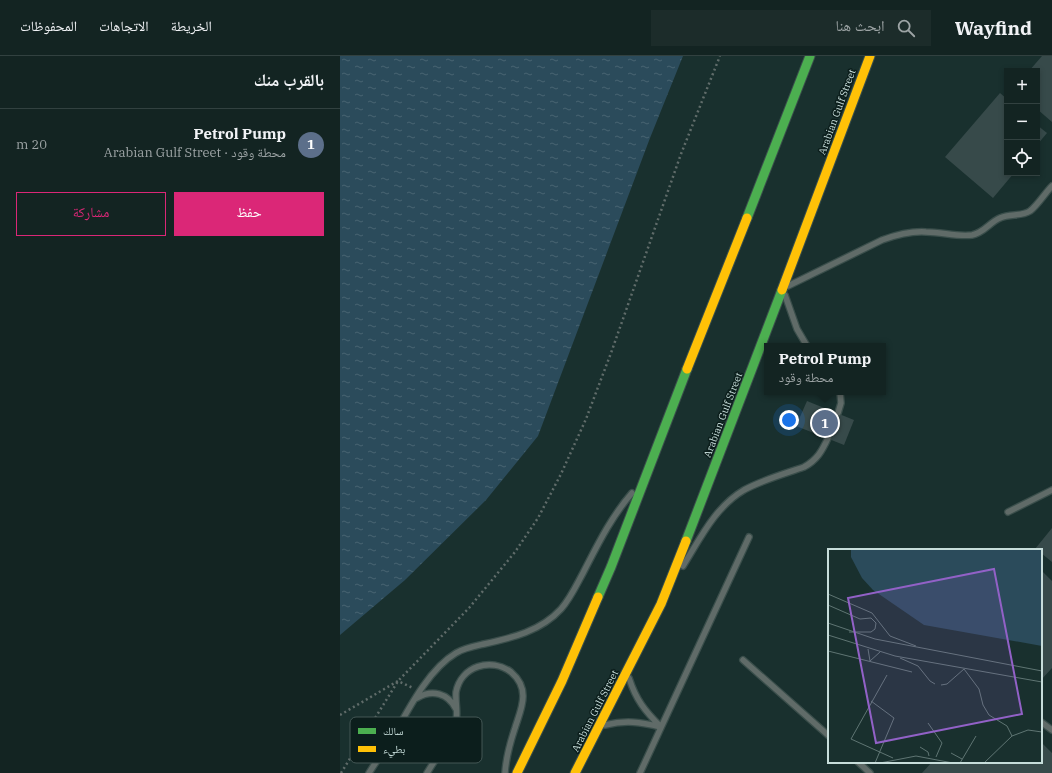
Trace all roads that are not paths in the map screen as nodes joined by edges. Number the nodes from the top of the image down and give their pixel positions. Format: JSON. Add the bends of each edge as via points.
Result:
{"nodes":[{"id":1,"x":810,"y":56,"type":"edge"},
{"id":2,"x":870,"y":56,"type":"edge"},
{"id":3,"x":1052,"y":186,"type":"edge"},
{"id":4,"x":783,"y":288,"type":"junction"},
{"id":5,"x":805,"y":343,"type":"edge"},
{"id":6,"x":840,"y":395,"type":"edge"},
{"id":7,"x":838,"y":413,"type":"dead end"},
{"id":8,"x":828,"y":438,"type":"dead end"},
{"id":9,"x":644,"y":480,"type":"junction"},
{"id":10,"x":1052,"y":490,"type":"edge"},
{"id":11,"x":1008,"y":512,"type":"dead end"},
{"id":12,"x":749,"y":537,"type":"dead end"},
{"id":13,"x":661,"y":604,"type":"junction"},
{"id":14,"x":744,"y":660,"type":"dead end"},
{"id":15,"x":627,"y":673,"type":"junction"},
{"id":16,"x":414,"y":700,"type":"junction"},
{"id":17,"x":456,"y":711,"type":"junction"},
{"id":18,"x":404,"y":717,"type":"edge"},
{"id":19,"x":456,"y":717,"type":"edge"},
{"id":20,"x":1042,"y":723,"type":"edge"},
{"id":21,"x":600,"y":726,"type":"junction"},
{"id":22,"x":661,"y":727,"type":"junction"},
{"id":23,"x":1052,"y":730,"type":"edge"},
{"id":24,"x":828,"y":735,"type":"edge"},
{"id":25,"x":375,"y":763,"type":"edge"},
{"id":26,"x":433,"y":763,"type":"edge"},
{"id":27,"x":859,"y":763,"type":"edge"},
{"id":28,"x":369,"y":773,"type":"edge"},
{"id":29,"x":427,"y":773,"type":"edge"},
{"id":30,"x":505,"y":773,"type":"edge"},
{"id":31,"x":517,"y":773,"type":"edge"},
{"id":32,"x":575,"y":773,"type":"edge"},
{"id":33,"x":640,"y":773,"type":"edge"},
{"id":34,"x":870,"y":773,"type":"edge"}],
"edges":[{"from":1,"to":9,"type":"main road"},
{"from":2,"to":4,"type":"main road","name":"Arabian Gulf Street"},
{"from":3,"to":4,"type":"lane","via":[[1031,211],[1001,217],[974,235],[921,232],[894,235]]},
{"from":4,"to":5,"type":"lane","via":[[796,329]]},
{"from":4,"to":13,"type":"main road","name":"Arabian Gulf Street"},
{"from":6,"to":7,"type":"lane"},
{"from":8,"to":13,"type":"lane","via":[[821,453],[811,463],[754,485],[736,495],[720,510],[700,538]]},
{"from":9,"to":16,"type":"lane","via":[[610,523],[571,595],[560,610],[532,630],[456,653],[444,662]]},
{"from":9,"to":31,"type":"main road","via":[[612,567],[562,681]]},
{"from":10,"to":11,"type":"lane"},
{"from":12,"to":22,"type":"lane"},
{"from":13,"to":15,"type":"main road","name":"Arabian Gulf Street"},
{"from":14,"to":24,"type":"lane"},
{"from":15,"to":21,"type":"main road","name":"Arabian Gulf Street"},
{"from":15,"to":22,"type":"lane","via":[[634,694],[646,712]]},
{"from":16,"to":17,"type":"lane","via":[[431,692],[439,693],[448,698]]},
{"from":16,"to":18,"type":"lane"},
{"from":17,"to":19,"type":"lane"},
{"from":17,"to":30,"type":"lane","via":[[456,692],[460,682],[475,668],[485,664],[496,665],[506,668],[514,675],[522,689],[522,705]]},
{"from":20,"to":23,"type":"lane"},
{"from":21,"to":22,"type":"lane","via":[[620,721],[641,722]]},
{"from":21,"to":32,"type":"main road","name":"Arabian Gulf Street"},
{"from":22,"to":33,"type":"lane"},
{"from":25,"to":28,"type":"lane"},
{"from":26,"to":29,"type":"lane"},
{"from":27,"to":34,"type":"lane"}]}
